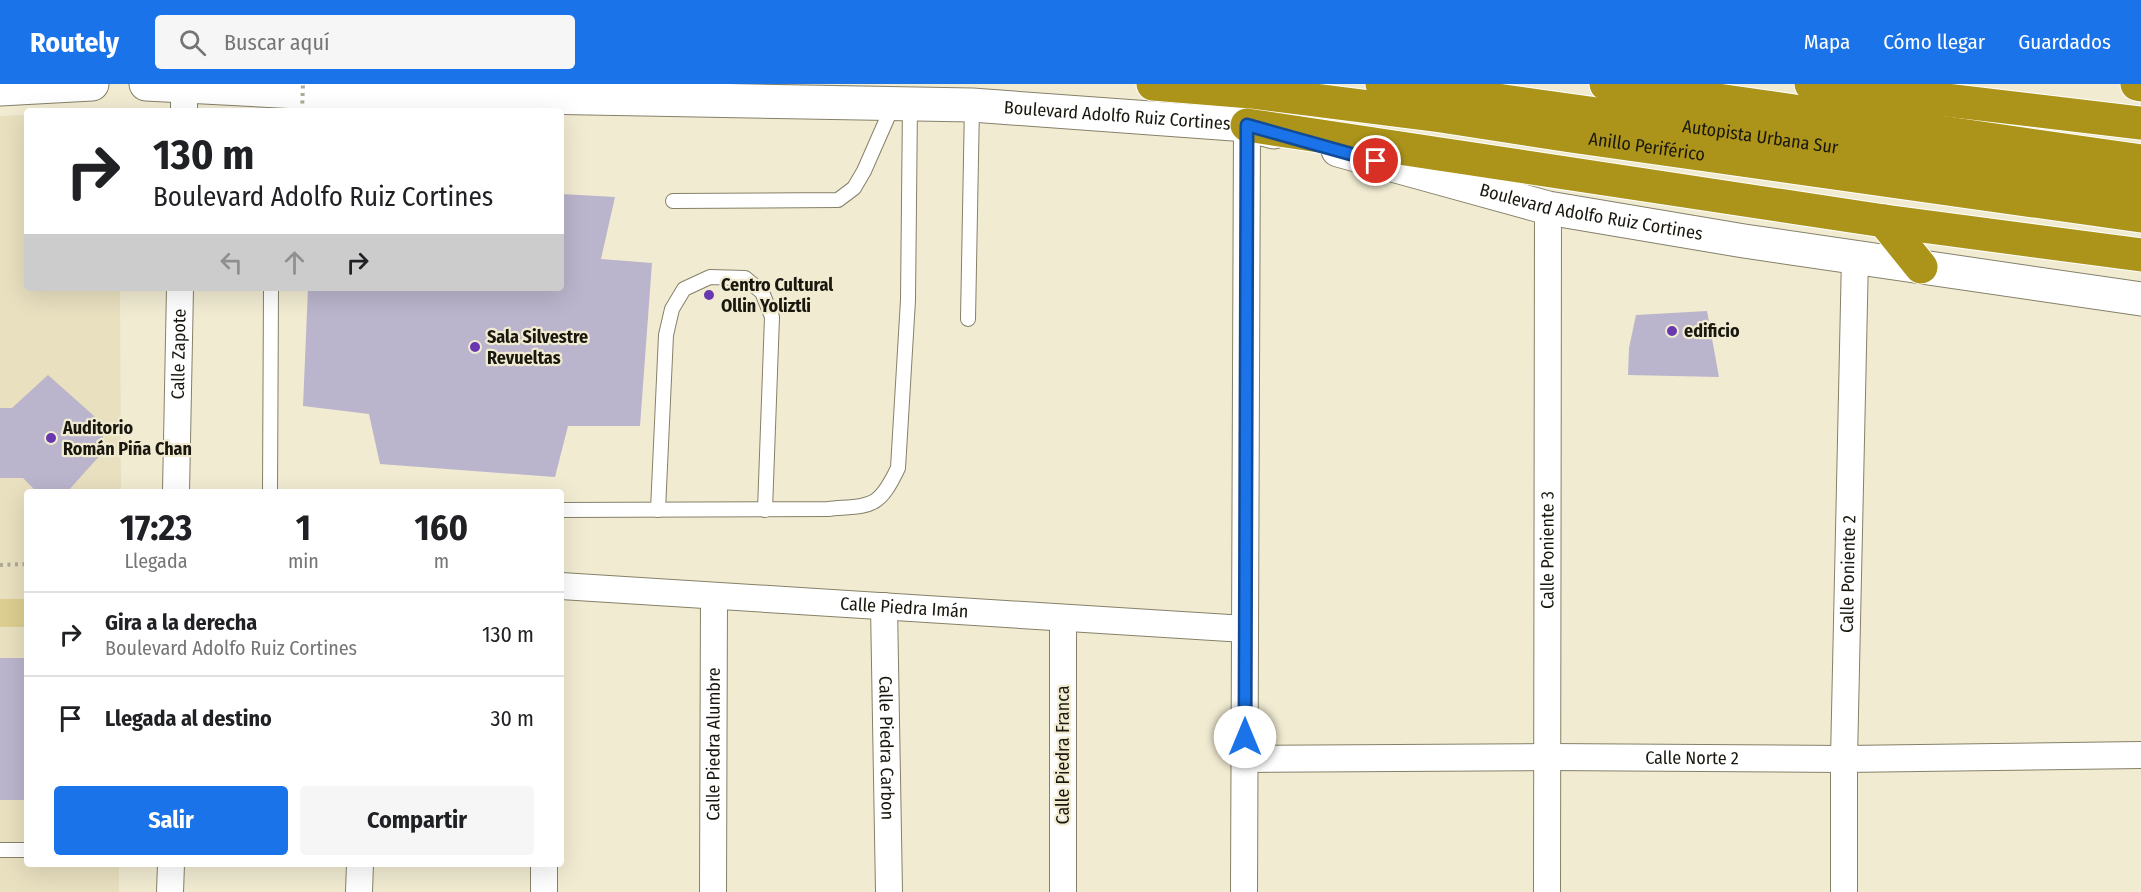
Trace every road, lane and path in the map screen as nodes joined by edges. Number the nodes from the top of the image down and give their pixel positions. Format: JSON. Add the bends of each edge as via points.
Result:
{"nodes":[{"id":1,"x":92,"y":84,"type":"edge"},
{"id":2,"x":146,"y":84,"type":"edge"},
{"id":3,"x":303,"y":84,"type":"edge"},
{"id":4,"x":1153,"y":84,"type":"edge"},
{"id":5,"x":1382,"y":84,"type":"edge"},
{"id":6,"x":1606,"y":84,"type":"edge"},
{"id":7,"x":1811,"y":84,"type":"edge"},
{"id":8,"x":0,"y":89,"type":"edge"},
{"id":9,"x":1251,"y":92,"type":"junction"},
{"id":10,"x":184,"y":99,"type":"edge"},
{"id":11,"x":902,"y":104,"type":"junction"},
{"id":12,"x":972,"y":105,"type":"junction"},
{"id":13,"x":302,"y":108,"type":"edge"},
{"id":14,"x":2141,"y":123,"type":"edge"},
{"id":15,"x":1247,"y":125,"type":"junction"},
{"id":16,"x":2141,"y":161,"type":"edge"},
{"id":17,"x":1570,"y":174,"type":"junction"},
{"id":18,"x":2141,"y":190,"type":"edge"},
{"id":19,"x":673,"y":201,"type":"dead end"},
{"id":20,"x":1548,"y":208,"type":"junction"},
{"id":21,"x":2141,"y":216,"type":"edge"},
{"id":22,"x":1884,"y":221,"type":"junction"},
{"id":23,"x":2141,"y":255,"type":"edge"},
{"id":24,"x":1856,"y":257,"type":"junction"},
{"id":25,"x":1921,"y":267,"type":"junction"},
{"id":26,"x":180,"y":291,"type":"edge"},
{"id":27,"x":271,"y":291,"type":"edge"},
{"id":28,"x":2141,"y":299,"type":"edge"},
{"id":29,"x":968,"y":319,"type":"dead end"},
{"id":30,"x":176,"y":489,"type":"edge"},
{"id":31,"x":270,"y":489,"type":"edge"},
{"id":32,"x":564,"y":510,"type":"edge"},
{"id":33,"x":658,"y":510,"type":"junction"},
{"id":34,"x":765,"y":510,"type":"junction"},
{"id":35,"x":24,"y":564,"type":"edge"},
{"id":36,"x":0,"y":565,"type":"edge"},
{"id":37,"x":564,"y":586,"type":"edge"},
{"id":38,"x":714,"y":596,"type":"junction"},
{"id":39,"x":884,"y":606,"type":"junction"},
{"id":40,"x":1063,"y":618,"type":"junction"},
{"id":41,"x":1245,"y":629,"type":"junction"},
{"id":42,"x":2141,"y":755,"type":"edge"},
{"id":43,"x":1547,"y":757,"type":"junction"},
{"id":44,"x":1244,"y":759,"type":"junction"},
{"id":45,"x":1844,"y":759,"type":"junction"},
{"id":46,"x":0,"y":850,"type":"edge"},
{"id":47,"x":24,"y":850,"type":"edge"},
{"id":48,"x":171,"y":867,"type":"edge"},
{"id":49,"x":360,"y":867,"type":"edge"},
{"id":50,"x":544,"y":867,"type":"edge"},
{"id":51,"x":170,"y":892,"type":"edge"},
{"id":52,"x":359,"y":892,"type":"edge"},
{"id":53,"x":544,"y":892,"type":"edge"},
{"id":54,"x":713,"y":892,"type":"edge"},
{"id":55,"x":889,"y":892,"type":"edge"},
{"id":56,"x":1063,"y":892,"type":"edge"},
{"id":57,"x":1244,"y":892,"type":"edge"},
{"id":58,"x":1547,"y":892,"type":"edge"},
{"id":59,"x":1844,"y":892,"type":"edge"}],
"edges":[{"from":1,"to":8,"type":"main road"},
{"from":2,"to":10,"type":"main road","name":"Boulevard Adolfo Ruiz Cortines"},
{"from":3,"to":13,"type":"path","bridge":true},
{"from":4,"to":9,"type":"highway","name":"Anillo Periférico"},
{"from":5,"to":18,"type":"highway","name":"Autopista Urbana Sur"},
{"from":6,"to":16,"type":"highway","name":"Autopista Urbana Sur"},
{"from":7,"to":14,"type":"highway"},
{"from":9,"to":17,"type":"highway"},
{"from":9,"to":21,"type":"highway","name":"Anillo Periférico"},
{"from":10,"to":11,"type":"main road","name":"Boulevard Adolfo Ruiz Cortines","via":[[319,93]]},
{"from":11,"to":12,"type":"main road","name":"Boulevard Adolfo Ruiz Cortines"},
{"from":11,"to":19,"type":"lane","via":[[854,188],[838,200]]},
{"from":11,"to":34,"type":"lane","via":[[908,300],[898,468],[879,500],[861,506]]},
{"from":12,"to":15,"type":"main road","name":"Boulevard Adolfo Ruiz Cortines"},
{"from":12,"to":29,"type":"lane"},
{"from":15,"to":17,"type":"highway"},
{"from":15,"to":20,"type":"main road","name":"Boulevard Adolfo Ruiz Cortines"},
{"from":15,"to":41,"type":"street"},
{"from":17,"to":22,"type":"highway"},
{"from":20,"to":24,"type":"main road","name":"Boulevard Adolfo Ruiz Cortines"},
{"from":20,"to":43,"type":"street","name":"Calle Poniente 3"},
{"from":22,"to":23,"type":"highway"},
{"from":22,"to":25,"type":"highway"},
{"from":24,"to":25,"type":"main road","name":"Boulevard Adolfo Ruiz Cortines"},
{"from":24,"to":45,"type":"street","name":"Calle Poniente 2"},
{"from":25,"to":28,"type":"main road","name":"Boulevard Adolfo Ruiz Cortines"},
{"from":26,"to":30,"type":"street","name":"Calle Zapote"},
{"from":27,"to":31,"type":"lane"},
{"from":32,"to":33,"type":"lane"},
{"from":33,"to":34,"type":"lane"},
{"from":33,"to":34,"type":"lane","via":[[666,335],[672,309],[684,289],[710,277],[745,278],[762,292],[772,317]]},
{"from":35,"to":36,"type":"path"},
{"from":37,"to":38,"type":"street","name":"Calle Piedra Imán"},
{"from":38,"to":39,"type":"street","name":"Calle Piedra Imán"},
{"from":38,"to":54,"type":"street","name":"Calle Piedra Alumbre"},
{"from":39,"to":40,"type":"street","name":"Calle Piedra Imán"},
{"from":39,"to":55,"type":"street","name":"Calle Piedra Carbon"},
{"from":40,"to":41,"type":"street","name":"Calle Piedra Imán"},
{"from":40,"to":56,"type":"street","name":"Calle Piedra Franca"},
{"from":41,"to":44,"type":"street"},
{"from":42,"to":45,"type":"street","name":"Calle Norte 2"},
{"from":43,"to":44,"type":"street","name":"Calle Norte 2"},
{"from":43,"to":45,"type":"street","name":"Calle Norte 2"},
{"from":43,"to":58,"type":"street","name":"Calle Poniente 3"},
{"from":44,"to":57,"type":"street"},
{"from":45,"to":59,"type":"street","name":"Calle Poniente 2"},
{"from":46,"to":47,"type":"lane"},
{"from":48,"to":51,"type":"street"},
{"from":49,"to":52,"type":"street"},
{"from":50,"to":53,"type":"street"}]}
